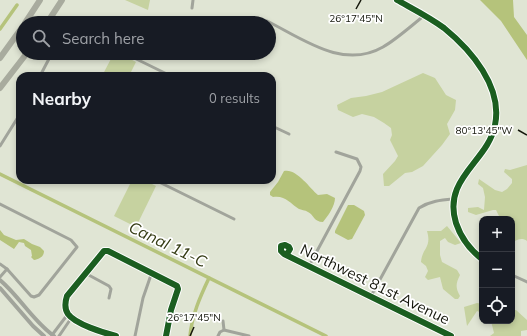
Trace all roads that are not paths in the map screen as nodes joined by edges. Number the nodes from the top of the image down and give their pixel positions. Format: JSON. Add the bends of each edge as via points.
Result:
{"nodes":[{"id":1,"x":40,"y":0,"type":"edge"},
{"id":2,"x":62,"y":0,"type":"edge"},
{"id":3,"x":193,"y":0,"type":"edge"},
{"id":4,"x":397,"y":0,"type":"edge"},
{"id":5,"x":192,"y":8,"type":"dead end"},
{"id":6,"x":425,"y":15,"type":"junction"},
{"id":7,"x":30,"y":16,"type":"edge"},
{"id":8,"x":52,"y":16,"type":"edge"},
{"id":9,"x":276,"y":26,"type":"edge"},
{"id":10,"x":16,"y":36,"type":"edge"},
{"id":11,"x":0,"y":58,"type":"edge"},
{"id":12,"x":22,"y":60,"type":"edge"},
{"id":13,"x":48,"y":60,"type":"edge"},
{"id":14,"x":138,"y":60,"type":"edge"},
{"id":15,"x":42,"y":72,"type":"edge"},
{"id":16,"x":163,"y":72,"type":"edge"},
{"id":17,"x":0,"y":88,"type":"edge"},
{"id":18,"x":16,"y":120,"type":"edge"},
{"id":19,"x":276,"y":128,"type":"edge"},
{"id":20,"x":289,"y":134,"type":"dead end"},
{"id":21,"x":0,"y":146,"type":"edge"},
{"id":22,"x":336,"y":152,"type":"dead end"},
{"id":23,"x":163,"y":184,"type":"edge"},
{"id":24,"x":453,"y":199,"type":"junction"},
{"id":25,"x":0,"y":204,"type":"edge"},
{"id":26,"x":234,"y":219,"type":"dead end"},
{"id":27,"x":287,"y":254,"type":"dead end"},
{"id":28,"x":479,"y":256,"type":"edge"},
{"id":29,"x":0,"y":264,"type":"edge"},
{"id":30,"x":309,"y":266,"type":"junction"},
{"id":31,"x":7,"y":269,"type":"junction"},
{"id":32,"x":152,"y":272,"type":"junction"},
{"id":33,"x":84,"y":273,"type":"junction"},
{"id":34,"x":515,"y":276,"type":"edge"},
{"id":35,"x":0,"y":277,"type":"edge"},
{"id":36,"x":0,"y":280,"type":"edge"},
{"id":37,"x":527,"y":282,"type":"edge"},
{"id":38,"x":0,"y":288,"type":"edge"},
{"id":39,"x":371,"y":296,"type":"junction"},
{"id":40,"x":109,"y":298,"type":"dead end"},
{"id":41,"x":68,"y":314,"type":"junction"},
{"id":42,"x":72,"y":317,"type":"junction"},
{"id":43,"x":223,"y":321,"type":"dead end"},
{"id":44,"x":224,"y":330,"type":"junction"},
{"id":45,"x":44,"y":336,"type":"edge"},
{"id":46,"x":52,"y":336,"type":"edge"},
{"id":47,"x":59,"y":336,"type":"edge"},
{"id":48,"x":116,"y":336,"type":"edge"},
{"id":49,"x":135,"y":336,"type":"edge"},
{"id":50,"x":166,"y":336,"type":"edge"},
{"id":51,"x":218,"y":336,"type":"edge"},
{"id":52,"x":249,"y":336,"type":"edge"},
{"id":53,"x":452,"y":336,"type":"edge"}],
"edges":[{"from":1,"to":7,"type":"highway"},
{"from":2,"to":8,"type":"highway"},
{"from":3,"to":5,"type":"street"},
{"from":4,"to":6,"type":"street"},
{"from":6,"to":9,"type":"street","via":[[384,47],[366,55],[354,56],[322,49]]},
{"from":6,"to":24,"type":"street","via":[[459,41],[474,58],[486,77],[496,103],[492,136],[457,188]]},
{"from":10,"to":11,"type":"highway"},
{"from":12,"to":17,"type":"highway"},
{"from":13,"to":15,"type":"street"},
{"from":14,"to":16,"type":"street"},
{"from":18,"to":21,"type":"street"},
{"from":19,"to":20,"type":"street"},
{"from":22,"to":30,"type":"street","via":[[357,159],[361,167]]},
{"from":23,"to":26,"type":"street"},
{"from":24,"to":28,"type":"street","via":[[459,230],[465,242]]},
{"from":24,"to":39,"type":"street","via":[[432,202],[419,208]]},
{"from":25,"to":31,"type":"street","via":[[71,240],[77,247],[36,296],[31,296]]},
{"from":27,"to":30,"type":"street","name":"Northwest 81st Avenue"},
{"from":29,"to":31,"type":"street"},
{"from":30,"to":39,"type":"street","name":"Northwest 81st Avenue"},
{"from":31,"to":35,"type":"street"},
{"from":32,"to":33,"type":"street","via":[[104,251]]},
{"from":32,"to":49,"type":"street","via":[[143,298]]},
{"from":32,"to":50,"type":"street","via":[[178,289]]},
{"from":33,"to":40,"type":"street","via":[[109,286]]},
{"from":33,"to":41,"type":"street","via":[[64,302]]},
{"from":34,"to":37,"type":"street"},
{"from":36,"to":46,"type":"street"},
{"from":38,"to":45,"type":"street"},
{"from":39,"to":53,"type":"street","name":"Northwest 81st Avenue"},
{"from":41,"to":42,"type":"street"},
{"from":41,"to":46,"type":"street"},
{"from":42,"to":47,"type":"street"},
{"from":42,"to":48,"type":"street","via":[[90,328]]},
{"from":43,"to":44,"type":"street"},
{"from":44,"to":51,"type":"street"},
{"from":44,"to":52,"type":"street"}]}
